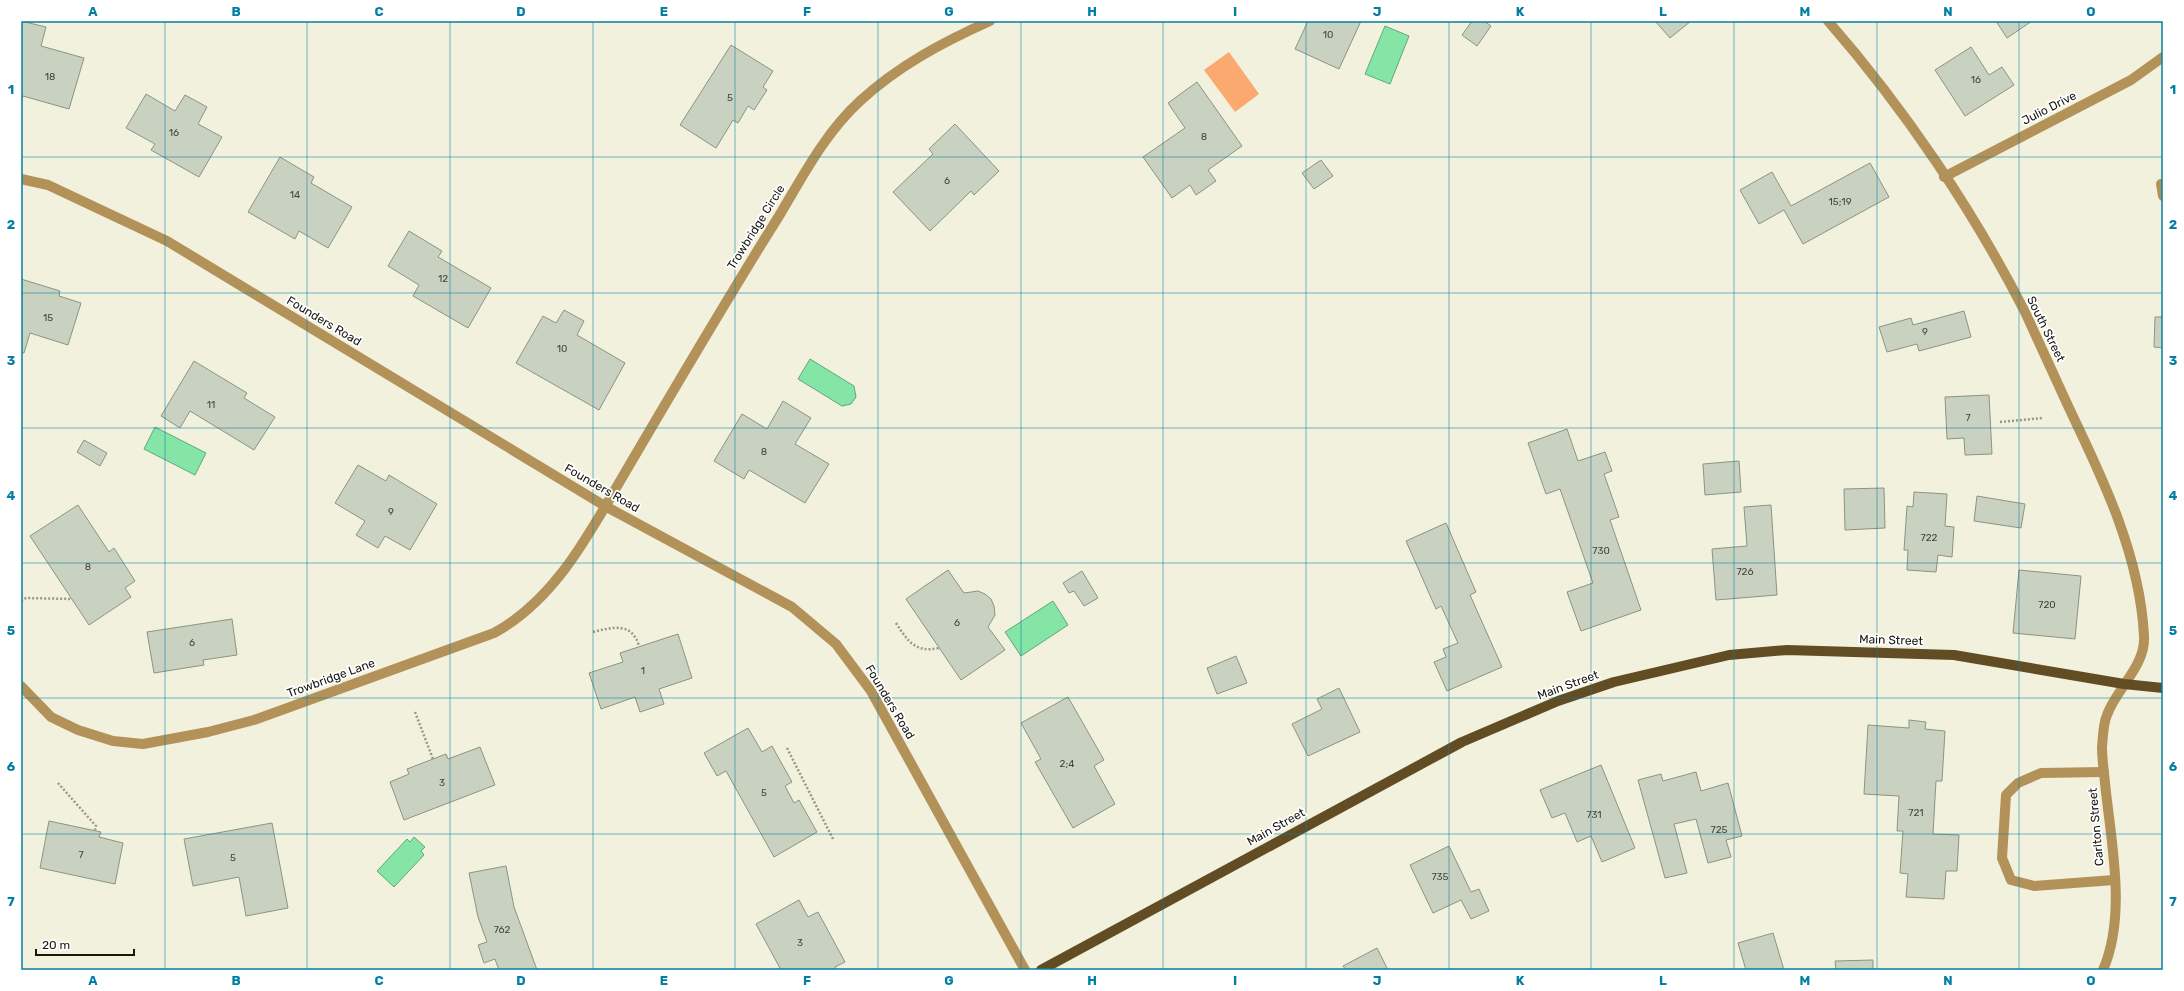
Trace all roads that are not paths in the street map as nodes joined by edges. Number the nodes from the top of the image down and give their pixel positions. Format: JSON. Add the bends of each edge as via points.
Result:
{"nodes":[{"id":1,"x":990,"y":21,"type":"edge"},
{"id":2,"x":1828,"y":21,"type":"edge"},
{"id":3,"x":2163,"y":57,"type":"edge"},
{"id":4,"x":1944,"y":177,"type":"junction"},
{"id":5,"x":21,"y":178,"type":"edge"},
{"id":6,"x":2160,"y":184,"type":"dead end"},
{"id":7,"x":2163,"y":196,"type":"edge"},
{"id":8,"x":605,"y":506,"type":"junction"},
{"id":9,"x":2124,"y":684,"type":"junction"},
{"id":10,"x":21,"y":686,"type":"edge"},
{"id":11,"x":2163,"y":688,"type":"edge"},
{"id":12,"x":2104,"y":772,"type":"junction"},
{"id":13,"x":2114,"y":880,"type":"junction"},
{"id":14,"x":1024,"y":970,"type":"edge"},
{"id":15,"x":1041,"y":970,"type":"edge"},
{"id":16,"x":2103,"y":970,"type":"edge"}],
"edges":[{"from":1,"to":8,"type":"street","name":"Trowbridge Circle","via":[[929,51],[888,76],[858,102],[831,132],[731,292]]},
{"from":2,"to":4,"type":"street","name":"South Street","via":[[1896,106]]},
{"from":3,"to":4,"type":"street","name":"Julio Drive","via":[[2131,80]]},
{"from":4,"to":9,"type":"street","name":"South Street","via":[[1987,244],[2024,312],[2092,454],[2123,530],[2138,589],[2145,639],[2139,661]]},
{"from":5,"to":8,"type":"street","name":"Founders Road","via":[[48,185],[167,242]]},
{"from":6,"to":7,"type":"street"},
{"from":8,"to":10,"type":"street","name":"Trowbridge Lane","via":[[584,543],[536,604],[513,623],[494,633],[254,720],[208,732],[143,744],[113,741],[82,732],[51,717]]},
{"from":8,"to":14,"type":"street","name":"Founders Road","via":[[792,607],[836,644],[871,691]]},
{"from":9,"to":11,"type":"main road","name":"Main Street"},
{"from":9,"to":12,"type":"street","name":"Carlton Street","via":[[2106,716],[2102,747]]},
{"from":9,"to":15,"type":"main road","name":"Main Street","via":[[1954,655],[1788,650],[1729,655],[1614,682],[1558,701],[1462,742]]},
{"from":12,"to":13,"type":"street","name":"Carlton Street"},
{"from":12,"to":13,"type":"street","via":[[2041,773],[2018,783],[2006,795],[2002,858],[2011,880],[2034,886]]},
{"from":13,"to":16,"type":"street","name":"Carlton Street","via":[[2116,919]]}]}
